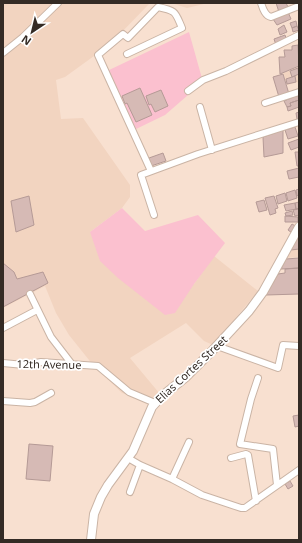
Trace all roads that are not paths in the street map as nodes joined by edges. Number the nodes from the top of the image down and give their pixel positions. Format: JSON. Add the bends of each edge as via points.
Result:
{"nodes":[{"id":1,"x":58,"y":3,"type":"edge"},
{"id":2,"x":261,"y":3,"type":"edge"},
{"id":3,"x":299,"y":6,"type":"edge"},
{"id":4,"x":299,"y":36,"type":"edge"},
{"id":5,"x":3,"y":53,"type":"edge"},
{"id":6,"x":127,"y":54,"type":"dead end"},
{"id":7,"x":188,"y":91,"type":"dead end"},
{"id":8,"x":299,"y":92,"type":"edge"},
{"id":9,"x":265,"y":104,"type":"dead end"},
{"id":10,"x":200,"y":107,"type":"dead end"},
{"id":11,"x":299,"y":122,"type":"edge"},
{"id":12,"x":212,"y":150,"type":"junction"},
{"id":13,"x":151,"y":172,"type":"junction"},
{"id":14,"x":154,"y":215,"type":"dead end"},
{"id":15,"x":299,"y":227,"type":"edge"},
{"id":16,"x":30,"y":294,"type":"dead end"},
{"id":17,"x":37,"y":310,"type":"junction"},
{"id":18,"x":3,"y":328,"type":"edge"},
{"id":19,"x":217,"y":346,"type":"junction"},
{"id":20,"x":299,"y":346,"type":"edge"},
{"id":21,"x":3,"y":363,"type":"edge"},
{"id":22,"x":71,"y":364,"type":"junction"},
{"id":23,"x":258,"y":378,"type":"dead end"},
{"id":24,"x":51,"y":393,"type":"dead end"},
{"id":25,"x":3,"y":401,"type":"edge"},
{"id":26,"x":155,"y":403,"type":"junction"},
{"id":27,"x":189,"y":442,"type":"dead end"},
{"id":28,"x":128,"y":458,"type":"junction"},
{"id":29,"x":231,"y":458,"type":"dead end"},
{"id":30,"x":140,"y":465,"type":"junction"},
{"id":31,"x":299,"y":470,"type":"edge"},
{"id":32,"x":172,"y":479,"type":"junction"},
{"id":33,"x":277,"y":485,"type":"junction"},
{"id":34,"x":130,"y":492,"type":"dead end"},
{"id":35,"x":256,"y":501,"type":"junction"},
{"id":36,"x":91,"y":540,"type":"edge"}],
"edges":[{"from":1,"to":5,"type":"street"},
{"from":2,"to":3,"type":"street","via":[[268,17]]},
{"from":4,"to":7,"type":"street","via":[[203,80]]},
{"from":6,"to":13,"type":"street","via":[[182,28],[175,13],[158,7],[128,38],[123,34],[98,56]]},
{"from":8,"to":9,"type":"street"},
{"from":10,"to":12,"type":"street"},
{"from":11,"to":12,"type":"street"},
{"from":12,"to":13,"type":"street"},
{"from":13,"to":14,"type":"street","via":[[141,175]]},
{"from":15,"to":19,"type":"street","name":"Elias Cortes Street","via":[[263,292]]},
{"from":16,"to":17,"type":"street"},
{"from":17,"to":18,"type":"street"},
{"from":17,"to":22,"type":"street","via":[[50,337]]},
{"from":19,"to":20,"type":"street","via":[[278,368],[283,345]]},
{"from":19,"to":26,"type":"street","name":"Elias Cortes Street"},
{"from":21,"to":22,"type":"street","name":"12th Avenue"},
{"from":22,"to":26,"type":"street","name":"12th Avenue","via":[[99,366],[129,392]]},
{"from":23,"to":33,"type":"street","via":[[240,444],[273,449]]},
{"from":24,"to":25,"type":"street","via":[[30,403]]},
{"from":26,"to":28,"type":"street","name":"Elias Cortes Street"},
{"from":27,"to":32,"type":"street"},
{"from":28,"to":30,"type":"street"},
{"from":28,"to":36,"type":"street","name":"Elias Cortes Street","via":[[101,497],[94,514]]},
{"from":29,"to":35,"type":"street","via":[[248,455]]},
{"from":30,"to":32,"type":"street"},
{"from":30,"to":34,"type":"street"},
{"from":31,"to":33,"type":"street"},
{"from":32,"to":35,"type":"street","via":[[202,495],[241,508]]},
{"from":33,"to":35,"type":"street"}]}
